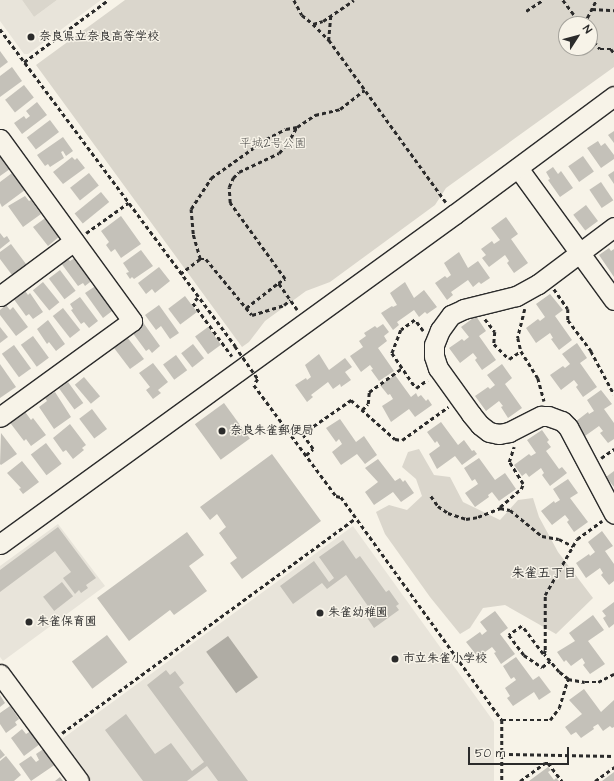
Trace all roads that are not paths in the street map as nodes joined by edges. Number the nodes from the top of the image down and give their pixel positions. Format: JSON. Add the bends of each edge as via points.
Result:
{"nodes":[{"id":1,"x":614,"y":96,"type":"edge"},
{"id":2,"x":0,"y":139,"type":"edge"},
{"id":3,"x":518,"y":168,"type":"junction"},
{"id":4,"x":614,"y":227,"type":"edge"},
{"id":5,"x":74,"y":241,"type":"junction"},
{"id":6,"x":578,"y":253,"type":"junction"},
{"id":7,"x":0,"y":296,"type":"edge"},
{"id":8,"x":614,"y":300,"type":"edge"},
{"id":9,"x":0,"y":417,"type":"edge"},
{"id":10,"x":614,"y":514,"type":"edge"},
{"id":11,"x":0,"y":544,"type":"edge"},
{"id":12,"x":0,"y":674,"type":"edge"},
{"id":13,"x":79,"y":781,"type":"edge"}],
"edges":[{"from":1,"to":3,"type":"street"},
{"from":2,"to":5,"type":"street"},
{"from":3,"to":6,"type":"street"},
{"from":3,"to":11,"type":"street"},
{"from":4,"to":6,"type":"street"},
{"from":5,"to":7,"type":"street"},
{"from":5,"to":9,"type":"street","via":[[132,321]]},
{"from":6,"to":8,"type":"street"},
{"from":6,"to":10,"type":"street","via":[[546,278],[516,296],[464,309],[451,315],[440,330],[434,345],[434,356],[461,399],[480,425],[489,432],[509,432],[541,416],[562,421],[568,426]]},
{"from":12,"to":13,"type":"street"}]}
